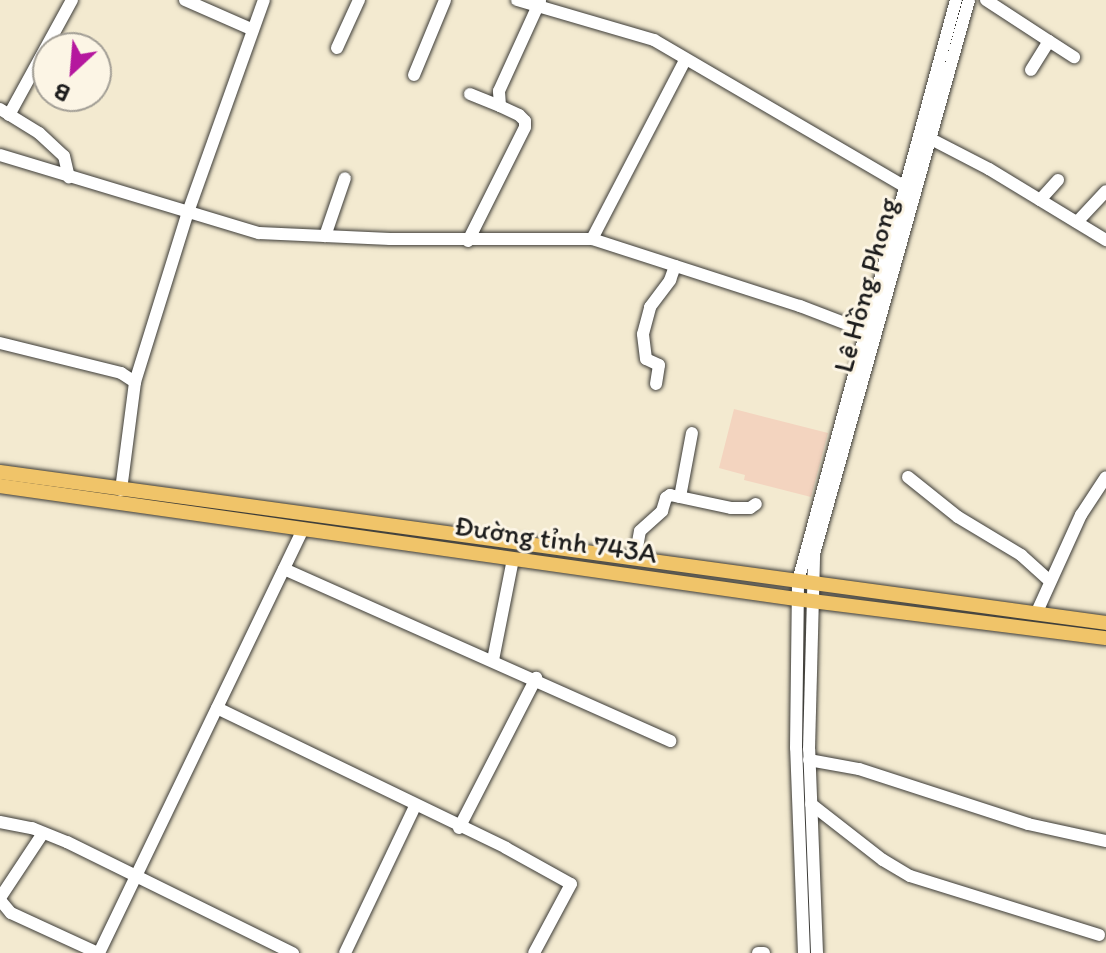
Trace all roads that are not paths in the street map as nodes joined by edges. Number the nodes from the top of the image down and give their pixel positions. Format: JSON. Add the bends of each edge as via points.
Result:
{"nodes":[{"id":1,"x":72,"y":0,"type":"edge"},
{"id":2,"x":185,"y":0,"type":"edge"},
{"id":3,"x":264,"y":0,"type":"edge"},
{"id":4,"x":359,"y":0,"type":"edge"},
{"id":5,"x":445,"y":0,"type":"edge"},
{"id":6,"x":517,"y":0,"type":"edge"},
{"id":7,"x":956,"y":0,"type":"edge"},
{"id":8,"x":969,"y":0,"type":"edge"},
{"id":9,"x":986,"y":0,"type":"edge"},
{"id":10,"x":539,"y":3,"type":"edge"},
{"id":11,"x":253,"y":30,"type":"junction"},
{"id":12,"x":1049,"y":41,"type":"junction"},
{"id":13,"x":337,"y":48,"type":"dead end"},
{"id":14,"x":1074,"y":57,"type":"dead end"},
{"id":15,"x":685,"y":60,"type":"junction"},
{"id":16,"x":1031,"y":70,"type":"dead end"},
{"id":17,"x":414,"y":75,"type":"dead end"},
{"id":18,"x":470,"y":94,"type":"dead end"},
{"id":19,"x":500,"y":106,"type":"junction"},
{"id":20,"x":5,"y":112,"type":"edge"},
{"id":21,"x":931,"y":139,"type":"junction"},
{"id":22,"x":0,"y":155,"type":"edge"},
{"id":23,"x":69,"y":177,"type":"junction"},
{"id":24,"x":345,"y":178,"type":"dead end"},
{"id":25,"x":1058,"y":180,"type":"dead end"},
{"id":26,"x":911,"y":189,"type":"junction"},
{"id":27,"x":1106,"y":191,"type":"edge"},
{"id":28,"x":1040,"y":200,"type":"junction"},
{"id":29,"x":188,"y":212,"type":"junction"},
{"id":30,"x":1077,"y":222,"type":"junction"},
{"id":31,"x":325,"y":236,"type":"junction"},
{"id":32,"x":592,"y":239,"type":"junction"},
{"id":33,"x":1106,"y":240,"type":"edge"},
{"id":34,"x":468,"y":241,"type":"junction"},
{"id":35,"x":675,"y":266,"type":"junction"},
{"id":36,"x":872,"y":334,"type":"junction"},
{"id":37,"x":0,"y":343,"type":"edge"},
{"id":38,"x":135,"y":382,"type":"junction"},
{"id":39,"x":656,"y":384,"type":"dead end"},
{"id":40,"x":692,"y":433,"type":"dead end"},
{"id":41,"x":0,"y":472,"type":"edge"},
{"id":42,"x":908,"y":477,"type":"dead end"},
{"id":43,"x":1106,"y":477,"type":"edge"},
{"id":44,"x":0,"y":486,"type":"edge"},
{"id":45,"x":120,"y":497,"type":"junction"},
{"id":46,"x":680,"y":497,"type":"junction"},
{"id":47,"x":756,"y":504,"type":"dead end"},
{"id":48,"x":306,"y":514,"type":"junction"},
{"id":49,"x":303,"y":530,"type":"junction"},
{"id":50,"x":440,"y":533,"type":"junction"},
{"id":51,"x":438,"y":549,"type":"junction"},
{"id":52,"x":575,"y":551,"type":"junction"},
{"id":53,"x":513,"y":559,"type":"junction"},
{"id":54,"x":635,"y":559,"type":"junction"},
{"id":55,"x":573,"y":568,"type":"junction"},
{"id":56,"x":284,"y":569,"type":"junction"},
{"id":57,"x":1049,"y":580,"type":"junction"},
{"id":58,"x":804,"y":582,"type":"junction"},
{"id":59,"x":804,"y":600,"type":"junction"},
{"id":60,"x":1036,"y":614,"type":"junction"},
{"id":61,"x":1106,"y":623,"type":"edge"},
{"id":62,"x":1106,"y":638,"type":"edge"},
{"id":63,"x":493,"y":660,"type":"junction"},
{"id":64,"x":536,"y":678,"type":"junction"},
{"id":65,"x":217,"y":708,"type":"junction"},
{"id":66,"x":670,"y":741,"type":"dead end"},
{"id":67,"x":809,"y":760,"type":"junction"},
{"id":68,"x":811,"y":804,"type":"junction"},
{"id":69,"x":415,"y":806,"type":"junction"},
{"id":70,"x":0,"y":822,"type":"edge"},
{"id":71,"x":459,"y":828,"type":"junction"},
{"id":72,"x":43,"y":833,"type":"junction"},
{"id":73,"x":1106,"y":841,"type":"edge"},
{"id":74,"x":136,"y":877,"type":"junction"},
{"id":75,"x":0,"y":899,"type":"edge"},
{"id":76,"x":1099,"y":935,"type":"dead end"},
{"id":77,"x":98,"y":953,"type":"edge"},
{"id":78,"x":293,"y":953,"type":"edge"},
{"id":79,"x":345,"y":953,"type":"edge"},
{"id":80,"x":534,"y":953,"type":"edge"},
{"id":81,"x":758,"y":953,"type":"edge"},
{"id":82,"x":764,"y":953,"type":"edge"},
{"id":83,"x":804,"y":953,"type":"edge"},
{"id":84,"x":817,"y":953,"type":"edge"}],
"edges":[{"from":1,"to":20,"type":"street"},
{"from":2,"to":11,"type":"street"},
{"from":3,"to":11,"type":"street"},
{"from":4,"to":13,"type":"street"},
{"from":5,"to":17,"type":"street"},
{"from":6,"to":10,"type":"street"},
{"from":7,"to":26,"type":"street","name":"Lê Hồng Phong"},
{"from":8,"to":21,"type":"street","name":"Lê Hồng Phong"},
{"from":9,"to":12,"type":"street"},
{"from":10,"to":15,"type":"street","via":[[654,40]]},
{"from":10,"to":19,"type":"street","via":[[499,91]]},
{"from":11,"to":29,"type":"street"},
{"from":12,"to":14,"type":"street"},
{"from":12,"to":16,"type":"street"},
{"from":15,"to":26,"type":"street"},
{"from":15,"to":32,"type":"street"},
{"from":18,"to":19,"type":"street"},
{"from":19,"to":34,"type":"street","via":[[519,115],[525,127]]},
{"from":20,"to":23,"type":"street","via":[[64,156]]},
{"from":21,"to":26,"type":"street","name":"Lê Hồng Phong"},
{"from":21,"to":28,"type":"street"},
{"from":22,"to":23,"type":"street"},
{"from":23,"to":29,"type":"street"},
{"from":24,"to":31,"type":"street"},
{"from":25,"to":28,"type":"street"},
{"from":26,"to":36,"type":"street","name":"Lê Hồng Phong"},
{"from":27,"to":30,"type":"street"},
{"from":28,"to":30,"type":"street"},
{"from":29,"to":31,"type":"street","via":[[259,233]]},
{"from":29,"to":38,"type":"street"},
{"from":30,"to":33,"type":"street"},
{"from":31,"to":34,"type":"street"},
{"from":32,"to":34,"type":"street"},
{"from":32,"to":35,"type":"street"},
{"from":35,"to":36,"type":"street"},
{"from":35,"to":39,"type":"street","via":[[650,307],[643,334],[646,359],[659,365]]},
{"from":36,"to":58,"type":"street","name":"Lê Hồng Phong"},
{"from":37,"to":38,"type":"street","via":[[121,373]]},
{"from":38,"to":45,"type":"street"},
{"from":40,"to":46,"type":"street"},
{"from":41,"to":45,"type":"main road","name":"Đường tỉnh 743A"},
{"from":42,"to":57,"type":"street"},
{"from":43,"to":57,"type":"street"},
{"from":44,"to":45,"type":"main road","name":"Đường tỉnh 743A"},
{"from":45,"to":48,"type":"main road","name":"Đường tỉnh 743A"},
{"from":45,"to":49,"type":"main road","name":"Đường tỉnh 743A"},
{"from":46,"to":47,"type":"street","via":[[731,508]]},
{"from":46,"to":54,"type":"street","via":[[666,498],[662,511],[640,531]]},
{"from":48,"to":49,"type":"main road"},
{"from":48,"to":50,"type":"main road","name":"Đường tỉnh 743A"},
{"from":49,"to":51,"type":"main road","name":"Đường tỉnh 743A"},
{"from":49,"to":56,"type":"street"},
{"from":50,"to":51,"type":"main road"},
{"from":50,"to":52,"type":"main road","name":"Đường tỉnh 743A"},
{"from":51,"to":53,"type":"main road","name":"Đường tỉnh 743A"},
{"from":52,"to":54,"type":"main road","name":"Đường tỉnh 743A"},
{"from":52,"to":55,"type":"main road"},
{"from":53,"to":55,"type":"main road","name":"Đường tỉnh 743A"},
{"from":53,"to":63,"type":"street"},
{"from":54,"to":58,"type":"main road","name":"Đường tỉnh 743A"},
{"from":55,"to":59,"type":"main road","name":"Đường tỉnh 743A"},
{"from":56,"to":63,"type":"street"},
{"from":56,"to":65,"type":"street"},
{"from":57,"to":60,"type":"street"},
{"from":58,"to":59,"type":"street","name":"Lê Hồng Phong"},
{"from":58,"to":60,"type":"main road","name":"Đường tỉnh 743A"},
{"from":59,"to":62,"type":"main road","name":"Đường tỉnh 743A"},
{"from":59,"to":67,"type":"street"},
{"from":59,"to":83,"type":"street","via":[[796,748]]},
{"from":60,"to":61,"type":"main road","name":"Đường tỉnh 743A"},
{"from":63,"to":64,"type":"street"},
{"from":64,"to":66,"type":"street"},
{"from":64,"to":71,"type":"street"},
{"from":65,"to":69,"type":"street"},
{"from":65,"to":74,"type":"street"},
{"from":67,"to":68,"type":"street"},
{"from":67,"to":73,"type":"street","via":[[1028,824]]},
{"from":68,"to":76,"type":"street","via":[[910,876]]},
{"from":68,"to":84,"type":"street"},
{"from":69,"to":71,"type":"street"},
{"from":69,"to":79,"type":"street"},
{"from":70,"to":72,"type":"street"},
{"from":71,"to":80,"type":"street","via":[[571,884]]},
{"from":72,"to":74,"type":"street"},
{"from":72,"to":75,"type":"street"},
{"from":74,"to":77,"type":"street"},
{"from":74,"to":78,"type":"street"},
{"from":75,"to":77,"type":"street","via":[[11,913]]},
{"from":81,"to":82,"type":"street"}]}
